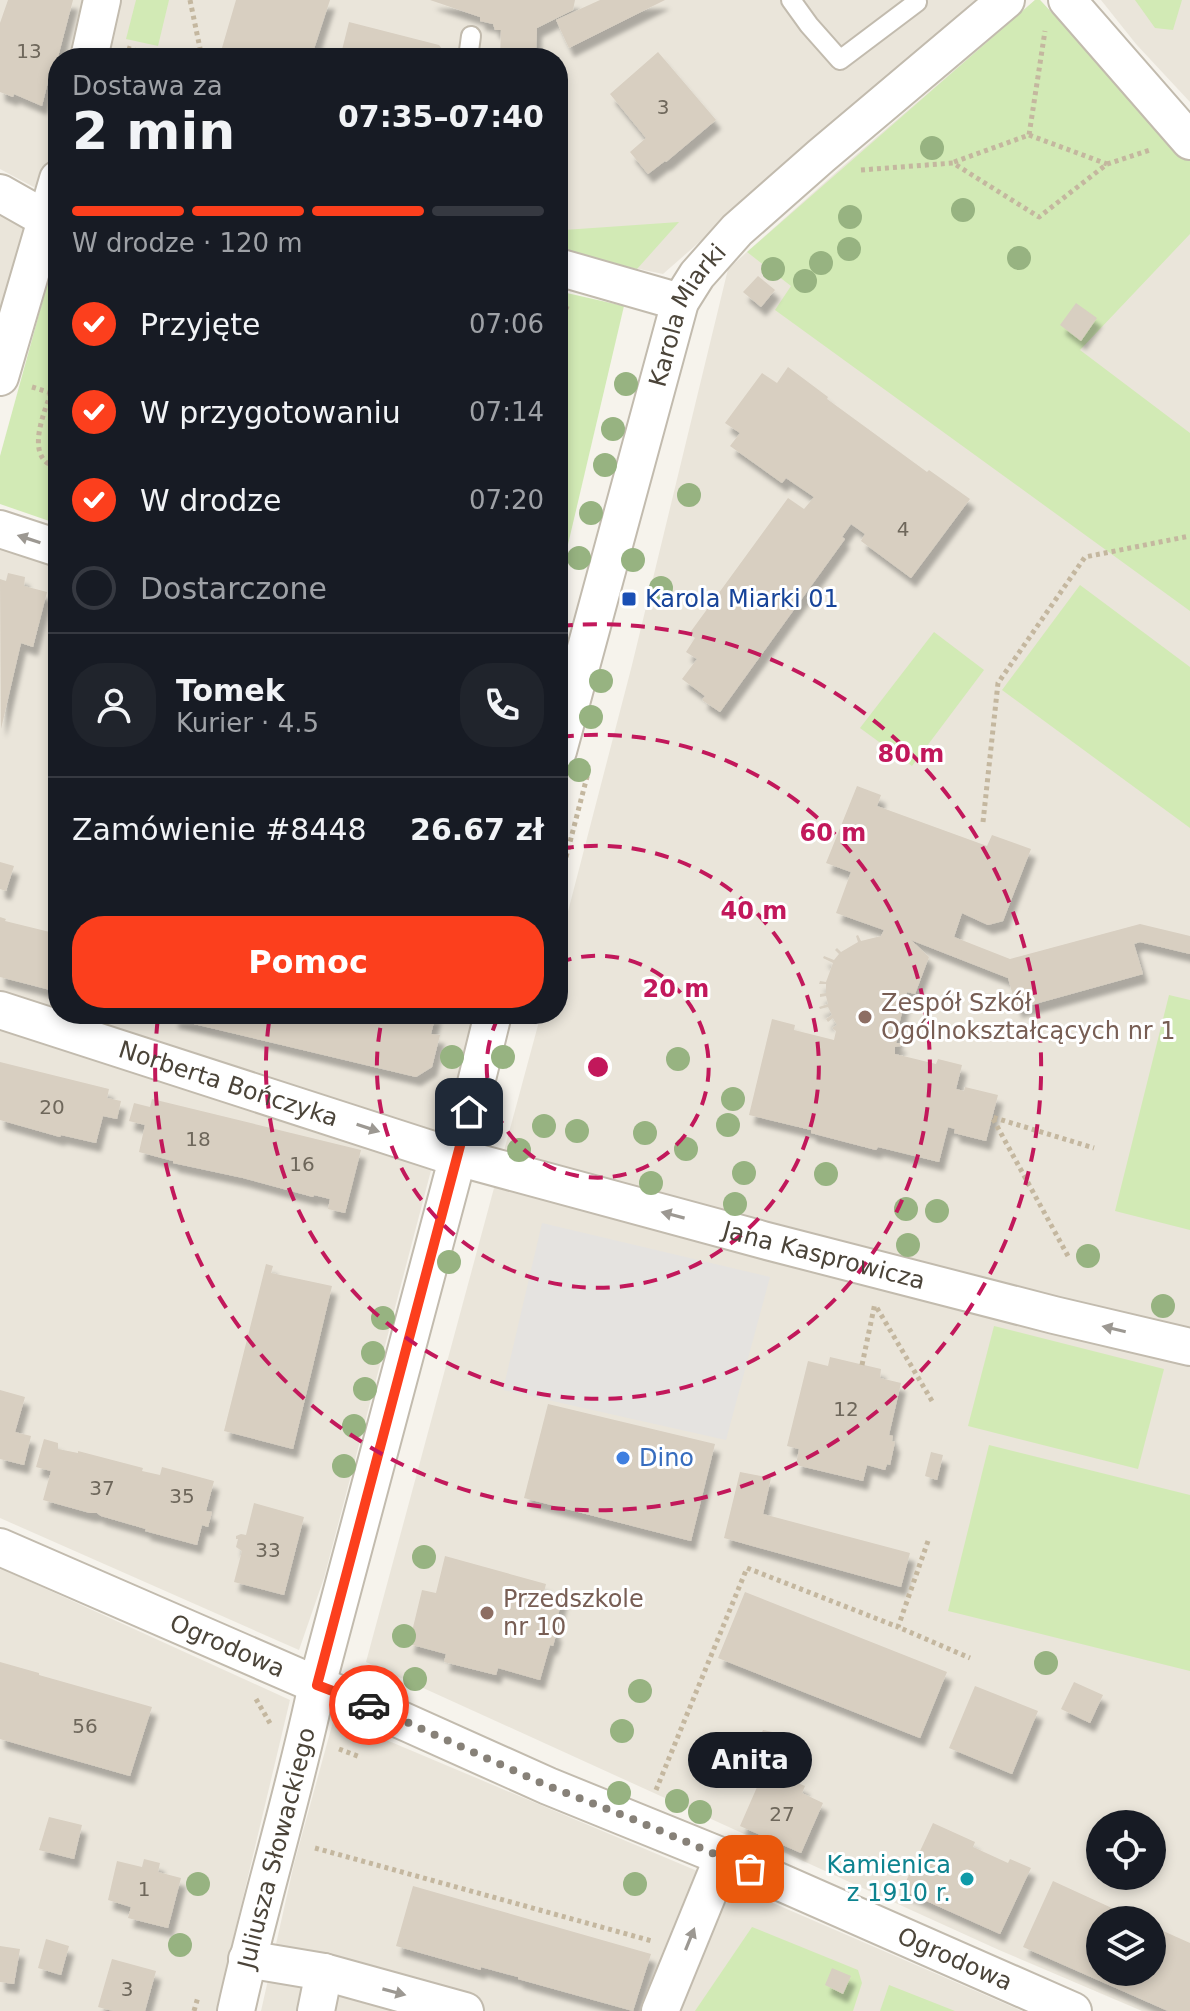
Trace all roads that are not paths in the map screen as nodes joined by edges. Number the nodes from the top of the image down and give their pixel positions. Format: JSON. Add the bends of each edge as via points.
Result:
{"nodes":[{"id":1,"x":102,"y":0,"type":"edge"},
{"id":2,"x":791,"y":0,"type":"edge"},
{"id":3,"x":1006,"y":0,"type":"edge"},
{"id":4,"x":1067,"y":0,"type":"edge"},
{"id":5,"x":917,"y":2,"type":"edge"},
{"id":6,"x":471,"y":36,"type":"dead end"},
{"id":7,"x":91,"y":48,"type":"edge"},
{"id":8,"x":469,"y":48,"type":"edge"},
{"id":9,"x":1188,"y":140,"type":"edge"},
{"id":10,"x":0,"y":193,"type":"edge"},
{"id":11,"x":48,"y":212,"type":"edge"},
{"id":12,"x":46,"y":219,"type":"junction"},
{"id":13,"x":568,"y":270,"type":"edge"},
{"id":14,"x":680,"y":302,"type":"junction"},
{"id":15,"x":0,"y":377,"type":"edge"},
{"id":16,"x":0,"y":529,"type":"edge"},
{"id":17,"x":48,"y":545,"type":"edge"},
{"id":18,"x":568,"y":692,"type":"edge"},
{"id":19,"x":0,"y":1010,"type":"edge"},
{"id":20,"x":491,"y":1024,"type":"edge"},
{"id":21,"x":458,"y":1156,"type":"junction"},
{"id":22,"x":1190,"y":1347,"type":"edge"},
{"id":23,"x":0,"y":1547,"type":"edge"},
{"id":24,"x":317,"y":1685,"type":"junction"},
{"id":25,"x":723,"y":1857,"type":"junction"},
{"id":26,"x":247,"y":1959,"type":"junction"},
{"id":27,"x":324,"y":1972,"type":"junction"},
{"id":28,"x":1063,"y":2009,"type":"edge"},
{"id":29,"x":236,"y":2011,"type":"edge"},
{"id":30,"x":316,"y":2011,"type":"edge"},
{"id":31,"x":465,"y":2011,"type":"edge"},
{"id":32,"x":660,"y":2011,"type":"edge"}],
"edges":[{"from":1,"to":7,"type":"street"},
{"from":2,"to":5,"type":"lane","via":[[840,60]]},
{"from":3,"to":14,"type":"street","name":"Karola Miarki","via":[[737,230]]},
{"from":4,"to":9,"type":"street"},
{"from":6,"to":8,"type":"lane"},
{"from":10,"to":12,"type":"street"},
{"from":11,"to":12,"type":"street"},
{"from":12,"to":15,"type":"street"},
{"from":13,"to":14,"type":"street"},
{"from":14,"to":18,"type":"street","name":"Karola Miarki"},
{"from":17,"to":16,"type":"street","one_way":true},
{"from":19,"to":21,"type":"street","name":"Norberta Bończyka","one_way":true},
{"from":20,"to":21,"type":"street"},
{"from":22,"to":21,"type":"street","name":"Jana Kasprowicza","one_way":true,"via":[[763,1240]]},
{"from":21,"to":24,"type":"street"},
{"from":23,"to":24,"type":"street","name":"Ogrodowa"},
{"from":24,"to":25,"type":"street","name":"Ogrodowa"},
{"from":24,"to":26,"type":"street","name":"Juliusza Słowackiego"},
{"from":25,"to":28,"type":"street","name":"Ogrodowa"},
{"from":32,"to":25,"type":"street","one_way":true},
{"from":26,"to":27,"type":"street"},
{"from":26,"to":29,"type":"street","name":"Juliusza Słowackiego"},
{"from":27,"to":30,"type":"street"},
{"from":27,"to":31,"type":"street","one_way":true}]}
